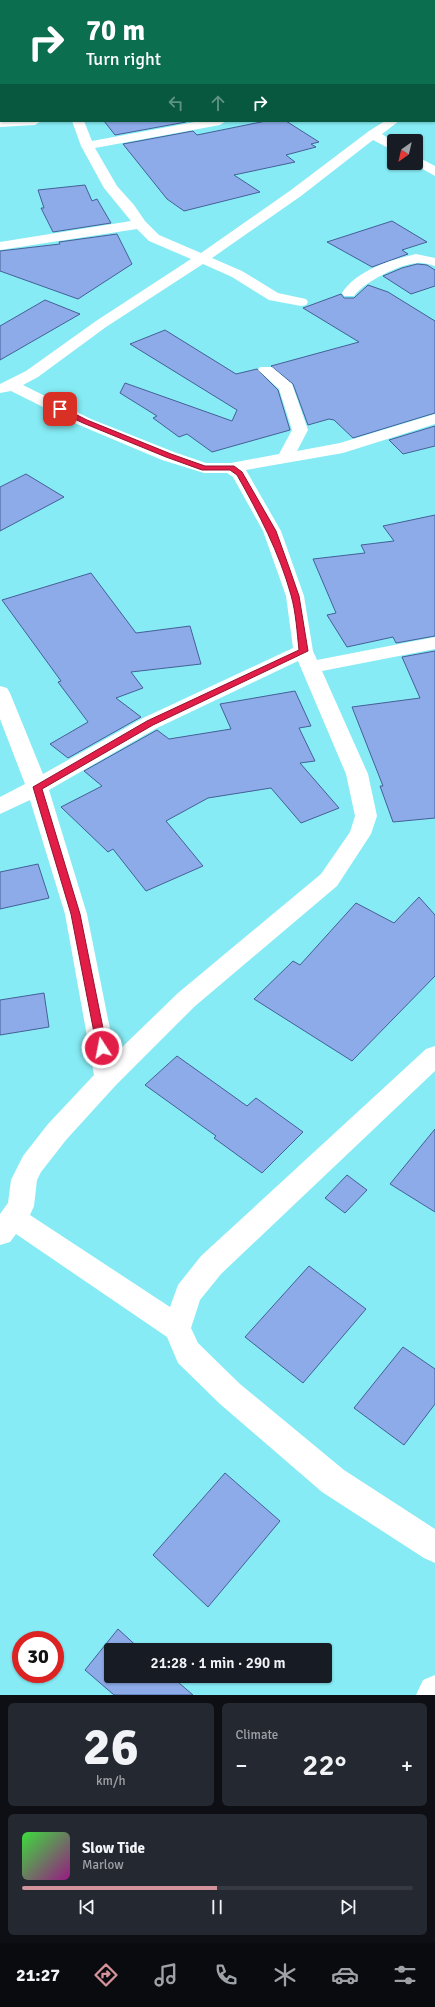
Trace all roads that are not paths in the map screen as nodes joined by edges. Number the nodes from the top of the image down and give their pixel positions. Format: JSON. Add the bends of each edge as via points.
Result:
{"nodes":[{"id":1,"x":78,"y":122,"type":"edge"},
{"id":2,"x":215,"y":122,"type":"edge"},
{"id":3,"x":391,"y":122,"type":"edge"},
{"id":4,"x":373,"y":134,"type":"junction"},
{"id":5,"x":387,"y":143,"type":"edge"},
{"id":6,"x":87,"y":146,"type":"junction"},
{"id":7,"x":423,"y":164,"type":"edge"},
{"id":8,"x":435,"y":172,"type":"edge"},
{"id":9,"x":140,"y":224,"type":"junction"},
{"id":10,"x":0,"y":246,"type":"edge"},
{"id":11,"x":203,"y":258,"type":"junction"},
{"id":12,"x":435,"y":262,"type":"edge"},
{"id":13,"x":349,"y":293,"type":"dead end"},
{"id":14,"x":301,"y":302,"type":"dead end"},
{"id":15,"x":266,"y":370,"type":"dead end"},
{"id":16,"x":6,"y":387,"type":"edge"},
{"id":17,"x":435,"y":420,"type":"edge"},
{"id":18,"x":285,"y":458,"type":"junction"},
{"id":19,"x":231,"y":468,"type":"junction"},
{"id":20,"x":435,"y":643,"type":"edge"},
{"id":21,"x":307,"y":659,"type":"junction"},
{"id":22,"x":0,"y":693,"type":"edge"},
{"id":23,"x":37,"y":787,"type":"junction"},
{"id":24,"x":0,"y":806,"type":"edge"},
{"id":25,"x":432,"y":1064,"type":"edge"},
{"id":26,"x":108,"y":1078,"type":"junction"},
{"id":27,"x":7,"y":1225,"type":"edge"},
{"id":28,"x":177,"y":1328,"type":"junction"},
{"id":29,"x":435,"y":1547,"type":"edge"},
{"id":30,"x":435,"y":1692,"type":"edge"},
{"id":31,"x":433,"y":1695,"type":"edge"}],
"edges":[{"from":1,"to":6,"type":"street"},
{"from":2,"to":6,"type":"street"},
{"from":3,"to":4,"type":"street"},
{"from":4,"to":5,"type":"street"},
{"from":4,"to":11,"type":"street","via":[[296,193]]},
{"from":6,"to":9,"type":"street","via":[[111,188]]},
{"from":7,"to":8,"type":"street"},
{"from":9,"to":10,"type":"street"},
{"from":9,"to":11,"type":"street","via":[[154,238]]},
{"from":11,"to":14,"type":"street","via":[[237,274],[274,297]]},
{"from":11,"to":16,"type":"street","via":[[101,324],[32,374]]},
{"from":12,"to":13,"type":"street","via":[[416,258],[375,272],[353,287]]},
{"from":15,"to":18,"type":"street","via":[[286,388],[300,430]]},
{"from":16,"to":19,"type":"street","via":[[168,456],[204,468]]},
{"from":17,"to":18,"type":"street","via":[[344,448]]},
{"from":18,"to":19,"type":"street"},
{"from":19,"to":21,"type":"street","via":[[240,474],[272,531],[295,596]]},
{"from":20,"to":21,"type":"street"},
{"from":21,"to":23,"type":"street","via":[[150,723]]},
{"from":21,"to":26,"type":"street","via":[[356,774],[366,816],[360,834],[329,880],[186,1000]]},
{"from":22,"to":23,"type":"street"},
{"from":23,"to":24,"type":"street"},
{"from":23,"to":26,"type":"street","via":[[76,914]]},
{"from":25,"to":28,"type":"street","via":[[210,1265],[188,1294]]},
{"from":26,"to":27,"type":"street","via":[[57,1132],[32,1164],[24,1180],[21,1206]]},
{"from":27,"to":28,"type":"street","via":[[83,1264]]},
{"from":28,"to":29,"type":"street","via":[[188,1353],[230,1394],[334,1481]]},
{"from":30,"to":31,"type":"street"}]}
